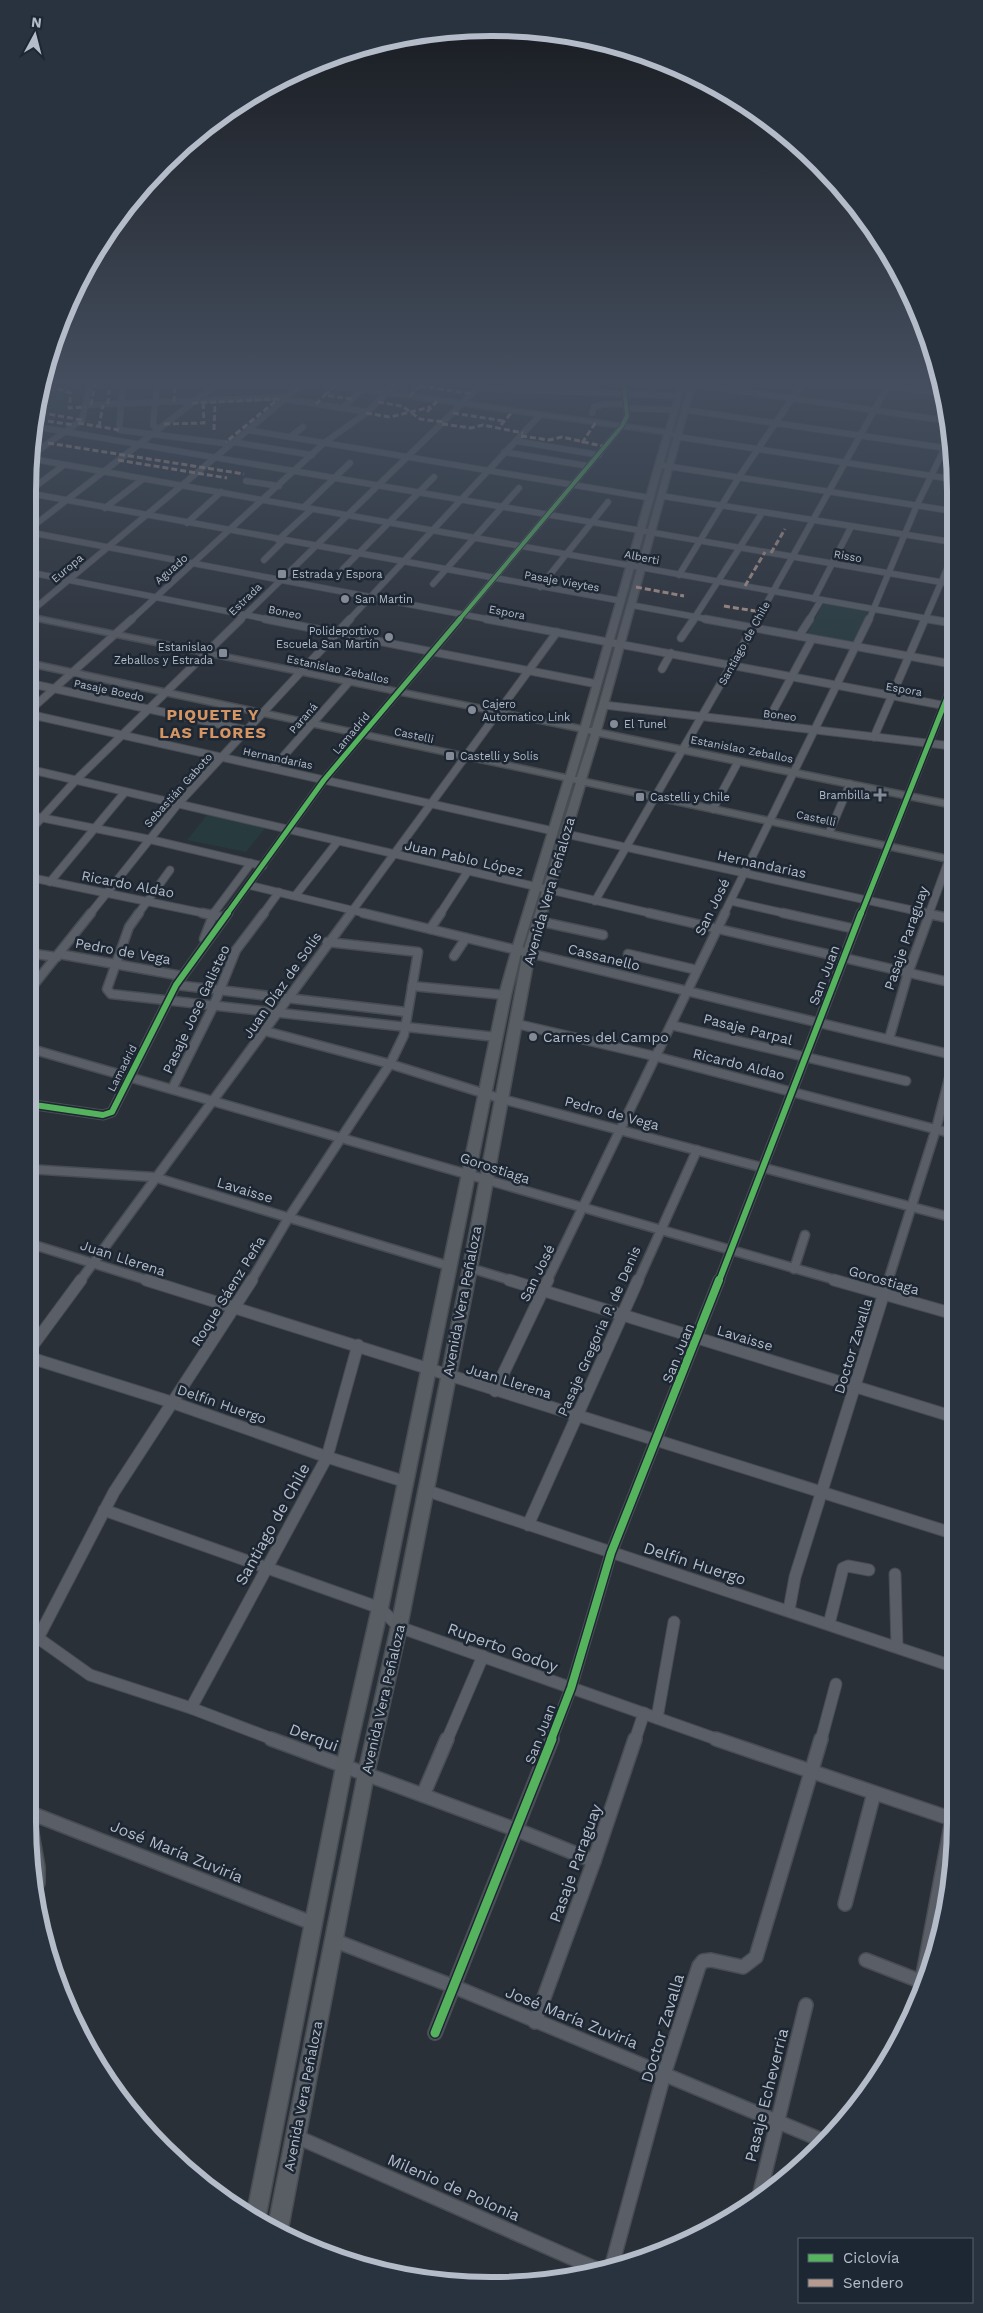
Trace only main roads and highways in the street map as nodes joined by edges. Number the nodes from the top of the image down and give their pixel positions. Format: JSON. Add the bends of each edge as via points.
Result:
{"nodes":[{"id":1,"x":653,"y":492,"type":"edge"},
{"id":2,"x":663,"y":492,"type":"edge"},
{"id":3,"x":36,"y":617,"type":"edge"},
{"id":4,"x":36,"y":665,"type":"edge"},
{"id":5,"x":583,"y":730,"type":"junction"},
{"id":6,"x":596,"y":732,"type":"junction"},
{"id":7,"x":569,"y":778,"type":"junction"},
{"id":8,"x":581,"y":780,"type":"junction"},
{"id":9,"x":947,"y":804,"type":"edge"},
{"id":10,"x":560,"y":833,"type":"junction"},
{"id":11,"x":947,"y":859,"type":"edge"},
{"id":12,"x":542,"y":889,"type":"junction"},
{"id":13,"x":523,"y":950,"type":"junction"},
{"id":14,"x":258,"y":2212,"type":"edge"},
{"id":15,"x":279,"y":2224,"type":"edge"}],
"edges":[{"from":1,"to":5,"type":"main road","name":"Avenida Vera Peñaloza"},
{"from":2,"to":6,"type":"main road","name":"Avenida Vera Peñaloza"},
{"from":3,"to":5,"type":"main road","name":"Estanislao Zeballos"},
{"from":4,"to":7,"type":"main road","name":"Castelli"},
{"from":5,"to":6,"type":"main road","name":"Estanislao Zeballos"},
{"from":5,"to":7,"type":"main road","name":"Avenida Vera Peñaloza"},
{"from":6,"to":8,"type":"main road","name":"Avenida Vera Peñaloza"},
{"from":6,"to":9,"type":"main road","name":"Estanislao Zeballos"},
{"from":7,"to":8,"type":"main road","name":"Castelli"},
{"from":7,"to":10,"type":"main road","name":"Avenida Vera Peñaloza"},
{"from":8,"to":10,"type":"main road","name":"Avenida Vera Peñaloza"},
{"from":8,"to":11,"type":"main road","name":"Castelli"},
{"from":10,"to":12,"type":"main road","name":"Avenida Vera Peñaloza"},
{"from":12,"to":13,"type":"main road","name":"Avenida Vera Peñaloza"},
{"from":12,"to":13,"type":"main road","name":"Avenida Vera Peñaloza","via":[[538,921]]},
{"from":13,"to":14,"type":"main road","name":"Avenida Vera Peñaloza","via":[[505,995],[312,1923]]},
{"from":13,"to":15,"type":"main road","name":"Avenida Vera Peñaloza","via":[[517,1024]]}]}
